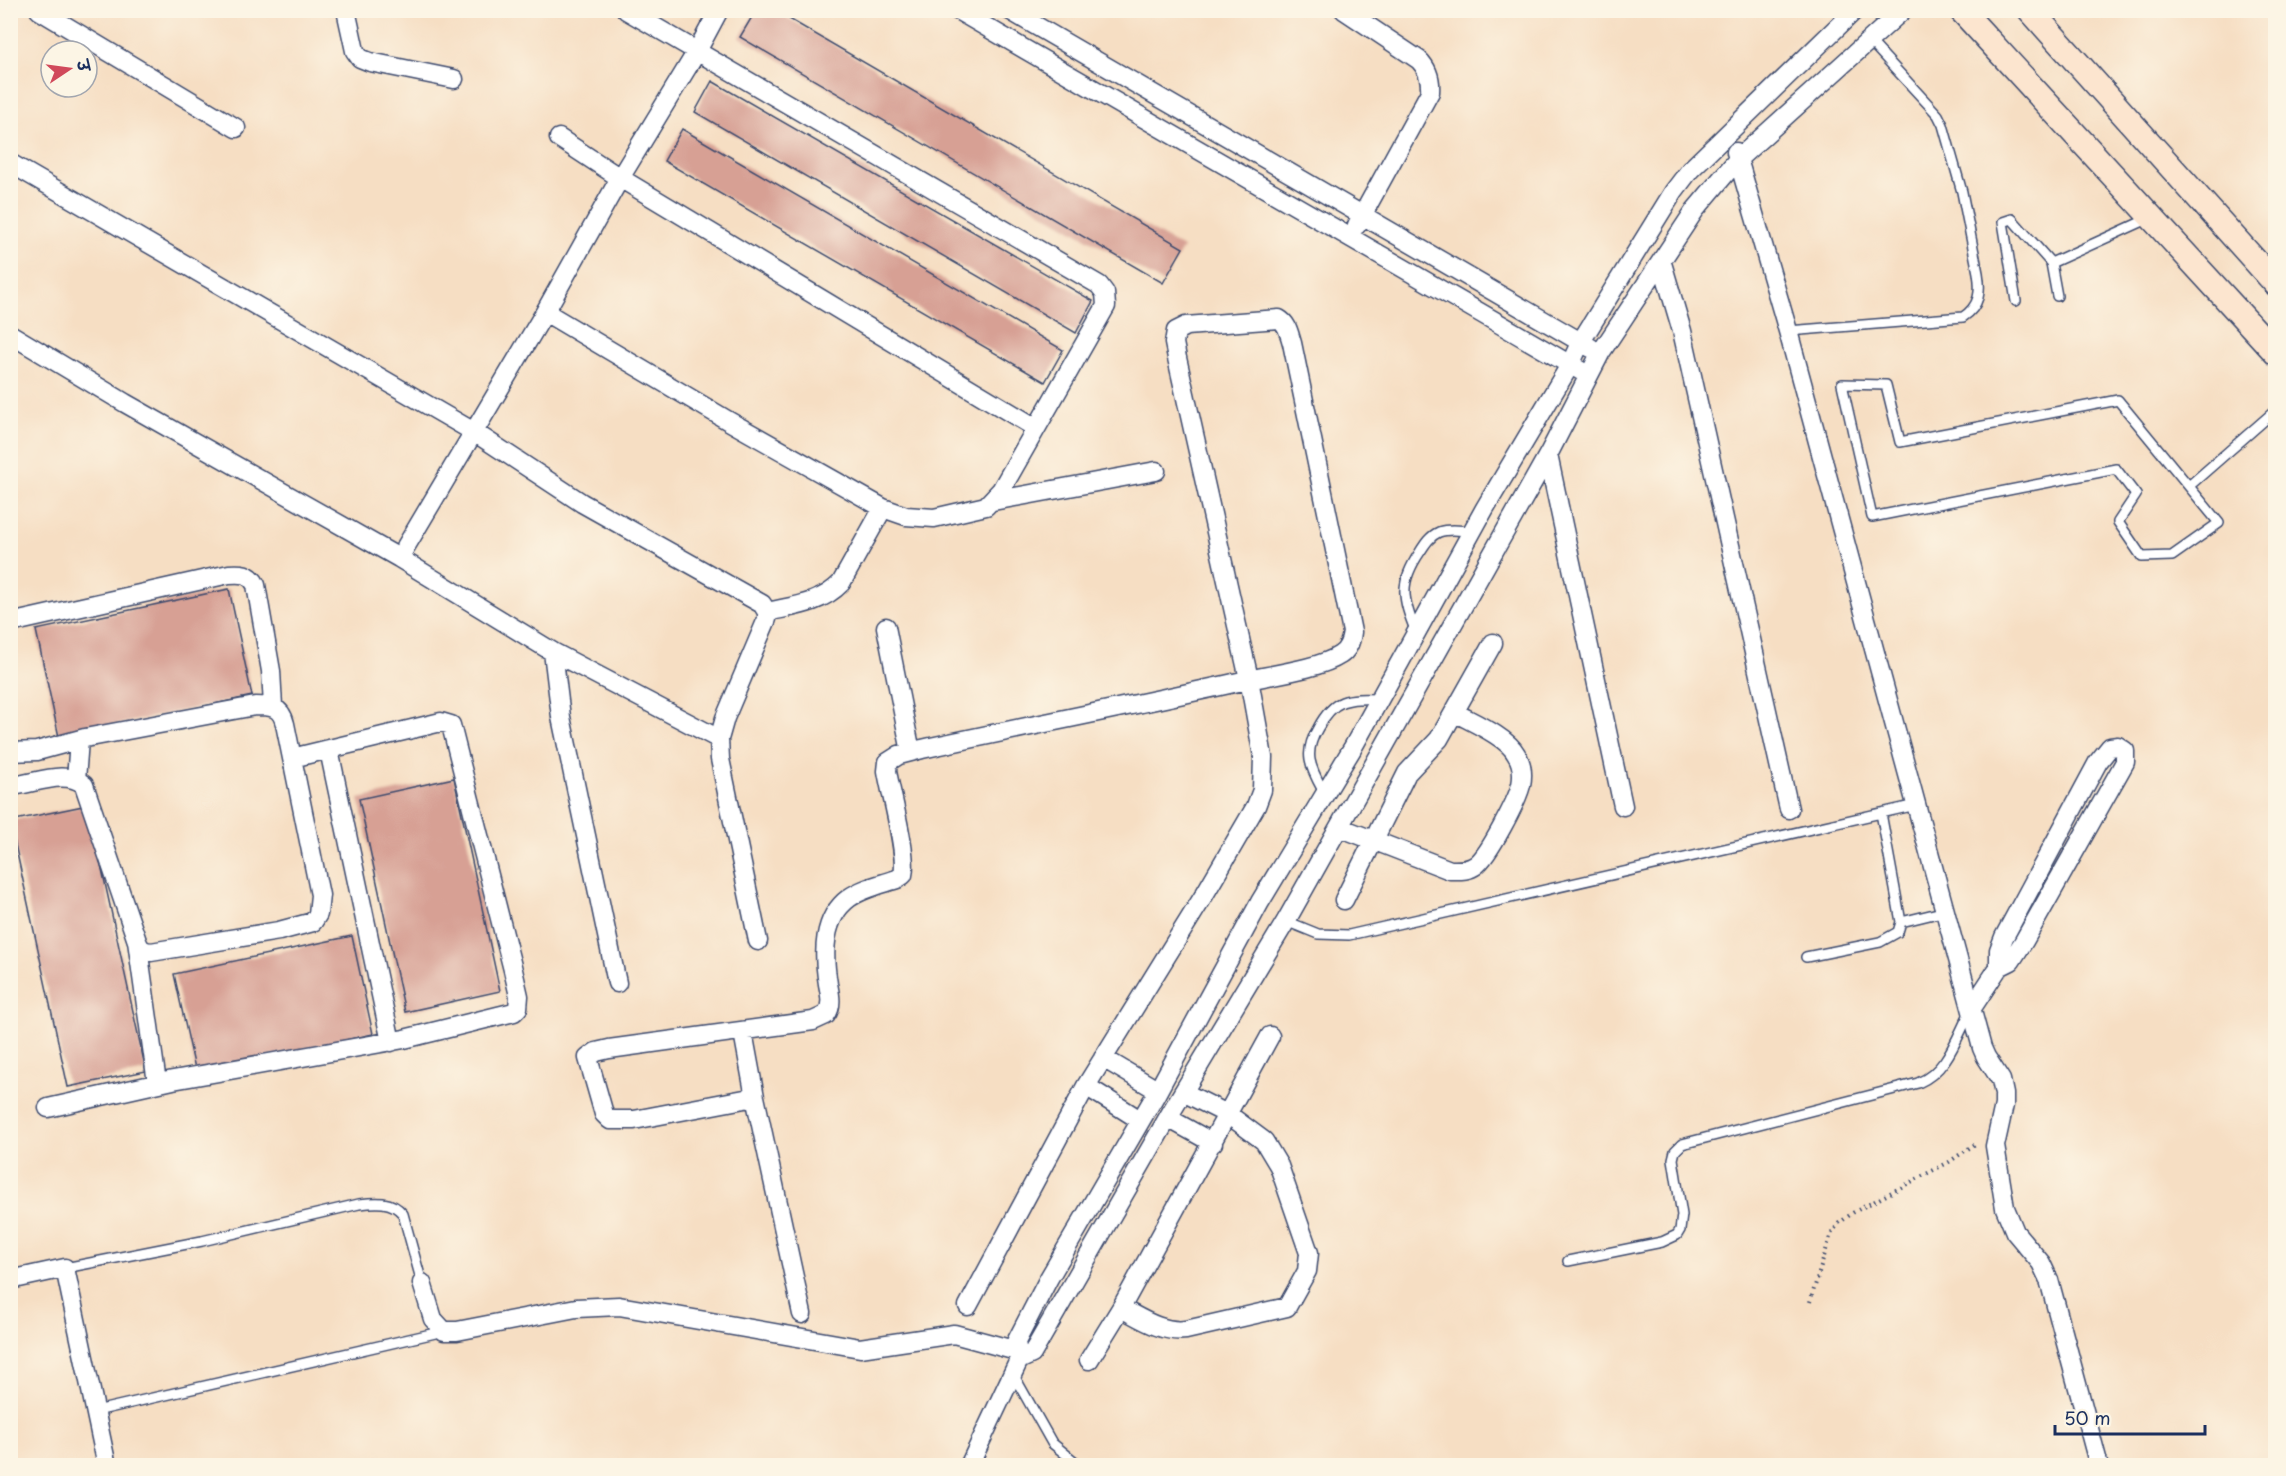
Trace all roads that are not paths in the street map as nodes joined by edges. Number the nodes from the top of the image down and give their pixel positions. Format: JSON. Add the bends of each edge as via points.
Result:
{"nodes":[{"id":1,"x":39,"y":10,"type":"edge"},
{"id":2,"x":346,"y":10,"type":"edge"},
{"id":3,"x":626,"y":10,"type":"edge"},
{"id":4,"x":719,"y":10,"type":"edge"},
{"id":5,"x":957,"y":10,"type":"edge"},
{"id":6,"x":1009,"y":10,"type":"edge"},
{"id":7,"x":1344,"y":10,"type":"edge"},
{"id":8,"x":1855,"y":10,"type":"edge"},
{"id":9,"x":1903,"y":10,"type":"edge"},
{"id":10,"x":1961,"y":10,"type":"edge"},
{"id":11,"x":2030,"y":10,"type":"edge"},
{"id":12,"x":1360,"y":16,"type":"edge"},
{"id":13,"x":1869,"y":40,"type":"junction"},
{"id":14,"x":696,"y":53,"type":"junction"},
{"id":15,"x":454,"y":79,"type":"dead end"},
{"id":16,"x":236,"y":128,"type":"dead end"},
{"id":17,"x":1731,"y":131,"type":"junction"},
{"id":18,"x":559,"y":138,"type":"dead end"},
{"id":19,"x":1738,"y":159,"type":"junction"},
{"id":20,"x":10,"y":163,"type":"edge"},
{"id":21,"x":620,"y":178,"type":"junction"},
{"id":22,"x":1362,"y":215,"type":"junction"},
{"id":23,"x":2151,"y":217,"type":"junction"},
{"id":24,"x":1350,"y":237,"type":"junction"},
{"id":25,"x":1662,"y":263,"type":"junction"},
{"id":26,"x":2051,"y":263,"type":"junction"},
{"id":27,"x":2276,"y":284,"type":"edge"},
{"id":28,"x":2057,"y":296,"type":"dead end"},
{"id":29,"x":2016,"y":301,"type":"dead end"},
{"id":30,"x":545,"y":312,"type":"junction"},
{"id":31,"x":1788,"y":331,"type":"junction"},
{"id":32,"x":10,"y":334,"type":"edge"},
{"id":33,"x":1580,"y":343,"type":"junction"},
{"id":34,"x":1601,"y":352,"type":"junction"},
{"id":35,"x":2276,"y":353,"type":"edge"},
{"id":36,"x":1570,"y":365,"type":"junction"},
{"id":37,"x":1588,"y":375,"type":"junction"},
{"id":38,"x":2276,"y":410,"type":"edge"},
{"id":39,"x":1036,"y":428,"type":"junction"},
{"id":40,"x":474,"y":432,"type":"junction"},
{"id":41,"x":1548,"y":455,"type":"junction"},
{"id":42,"x":1156,"y":471,"type":"dead end"},
{"id":43,"x":2189,"y":486,"type":"junction"},
{"id":44,"x":993,"y":501,"type":"junction"},
{"id":45,"x":883,"y":508,"type":"junction"},
{"id":46,"x":1472,"y":531,"type":"junction"},
{"id":47,"x":399,"y":558,"type":"junction"},
{"id":48,"x":767,"y":612,"type":"junction"},
{"id":49,"x":10,"y":624,"type":"edge"},
{"id":50,"x":886,"y":627,"type":"dead end"},
{"id":51,"x":1416,"y":632,"type":"junction"},
{"id":52,"x":1493,"y":643,"type":"dead end"},
{"id":53,"x":553,"y":651,"type":"junction"},
{"id":54,"x":1249,"y":679,"type":"junction"},
{"id":55,"x":1379,"y":699,"type":"junction"},
{"id":56,"x":273,"y":706,"type":"junction"},
{"id":57,"x":1456,"y":713,"type":"junction"},
{"id":58,"x":719,"y":739,"type":"junction"},
{"id":59,"x":78,"y":740,"type":"junction"},
{"id":60,"x":329,"y":750,"type":"junction"},
{"id":61,"x":10,"y":752,"type":"edge"},
{"id":62,"x":911,"y":752,"type":"junction"},
{"id":63,"x":292,"y":758,"type":"junction"},
{"id":64,"x":75,"y":780,"type":"junction"},
{"id":65,"x":10,"y":786,"type":"edge"},
{"id":66,"x":1324,"y":794,"type":"junction"},
{"id":67,"x":1916,"y":805,"type":"junction"},
{"id":68,"x":1623,"y":806,"type":"dead end"},
{"id":69,"x":1790,"y":809,"type":"dead end"},
{"id":70,"x":1881,"y":813,"type":"junction"},
{"id":71,"x":1339,"y":827,"type":"junction"},
{"id":72,"x":1374,"y":841,"type":"junction"},
{"id":73,"x":1344,"y":900,"type":"dead end"},
{"id":74,"x":1260,"y":902,"type":"junction"},
{"id":75,"x":1946,"y":911,"type":"junction"},
{"id":76,"x":1286,"y":921,"type":"junction"},
{"id":77,"x":1901,"y":922,"type":"junction"},
{"id":78,"x":137,"y":941,"type":"junction"},
{"id":79,"x":758,"y":941,"type":"dead end"},
{"id":80,"x":1806,"y":957,"type":"dead end"},
{"id":81,"x":1999,"y":967,"type":"junction"},
{"id":82,"x":617,"y":983,"type":"dead end"},
{"id":83,"x":1972,"y":1008,"type":"junction"},
{"id":84,"x":742,"y":1032,"type":"junction"},
{"id":85,"x":1270,"y":1036,"type":"dead end"},
{"id":86,"x":391,"y":1042,"type":"junction"},
{"id":87,"x":1103,"y":1058,"type":"junction"},
{"id":88,"x":157,"y":1083,"type":"junction"},
{"id":89,"x":1086,"y":1086,"type":"junction"},
{"id":90,"x":1157,"y":1090,"type":"junction"},
{"id":91,"x":1184,"y":1092,"type":"junction"},
{"id":92,"x":754,"y":1098,"type":"junction"},
{"id":93,"x":48,"y":1108,"type":"dead end"},
{"id":94,"x":1229,"y":1115,"type":"junction"},
{"id":95,"x":1168,"y":1118,"type":"junction"},
{"id":96,"x":1140,"y":1120,"type":"junction"},
{"id":97,"x":1213,"y":1143,"type":"junction"},
{"id":98,"x":1568,"y":1261,"type":"dead end"},
{"id":99,"x":65,"y":1268,"type":"junction"},
{"id":100,"x":10,"y":1280,"type":"edge"},
{"id":101,"x":422,"y":1283,"type":"joint"},
{"id":102,"x":969,"y":1306,"type":"dead end"},
{"id":103,"x":1121,"y":1308,"type":"junction"},
{"id":104,"x":802,"y":1314,"type":"dead end"},
{"id":105,"x":444,"y":1331,"type":"junction"},
{"id":106,"x":1089,"y":1360,"type":"dead end"},
{"id":107,"x":1016,"y":1362,"type":"junction"},
{"id":108,"x":96,"y":1411,"type":"junction"},
{"id":109,"x":107,"y":1466,"type":"edge"},
{"id":110,"x":969,"y":1466,"type":"edge"},
{"id":111,"x":1080,"y":1466,"type":"edge"},
{"id":112,"x":2099,"y":1466,"type":"edge"}],
"edges":[{"from":1,"to":16,"type":"street"},
{"from":2,"to":15,"type":"street","via":[[360,58]]},
{"from":3,"to":14,"type":"street"},
{"from":4,"to":14,"type":"street"},
{"from":5,"to":24,"type":"street"},
{"from":6,"to":22,"type":"street"},
{"from":7,"to":12,"type":"street"},
{"from":8,"to":17,"type":"street"},
{"from":9,"to":13,"type":"street"},
{"from":10,"to":23,"type":"street"},
{"from":11,"to":27,"type":"street"},
{"from":12,"to":22,"type":"street","via":[[1419,60],[1431,85]]},
{"from":13,"to":19,"type":"street"},
{"from":13,"to":31,"type":"lane","via":[[1943,125],[1962,192],[1978,273],[1976,305],[1963,316]]},
{"from":14,"to":21,"type":"street"},
{"from":14,"to":39,"type":"street","via":[[1104,290],[1106,306]]},
{"from":17,"to":19,"type":"street"},
{"from":17,"to":33,"type":"street","via":[[1681,181]]},
{"from":18,"to":21,"type":"street"},
{"from":19,"to":25,"type":"street","via":[[1695,210]]},
{"from":19,"to":31,"type":"street"},
{"from":20,"to":40,"type":"street"},
{"from":21,"to":30,"type":"street"},
{"from":21,"to":39,"type":"street"},
{"from":22,"to":24,"type":"street"},
{"from":22,"to":33,"type":"street"},
{"from":23,"to":26,"type":"lane"},
{"from":23,"to":35,"type":"street"},
{"from":24,"to":36,"type":"street"},
{"from":25,"to":34,"type":"street"},
{"from":25,"to":69,"type":"street","via":[[1682,331]]},
{"from":26,"to":28,"type":"lane"},
{"from":26,"to":29,"type":"lane","via":[[2012,219],[2003,222]]},
{"from":30,"to":40,"type":"street"},
{"from":30,"to":45,"type":"street"},
{"from":31,"to":67,"type":"street"},
{"from":32,"to":47,"type":"street"},
{"from":33,"to":34,"type":"street"},
{"from":33,"to":36,"type":"street"},
{"from":34,"to":37,"type":"street"},
{"from":36,"to":37,"type":"street"},
{"from":36,"to":46,"type":"street"},
{"from":37,"to":41,"type":"street"},
{"from":38,"to":43,"type":"lane"},
{"from":39,"to":44,"type":"street"},
{"from":40,"to":47,"type":"street"},
{"from":40,"to":48,"type":"street","via":[[582,503],[758,601]]},
{"from":41,"to":68,"type":"street"},
{"from":41,"to":71,"type":"street"},
{"from":42,"to":44,"type":"street"},
{"from":43,"to":43,"type":"lane","via":[[2118,399],[1900,442],[1886,384],[1842,384],[1872,517],[2116,469],[2136,495],[2118,522],[2142,556],[2172,556],[2219,523]]},
{"from":44,"to":45,"type":"street","via":[[978,509],[934,518],[906,516]]},
{"from":45,"to":48,"type":"street","via":[[841,583],[832,592],[820,599]]},
{"from":46,"to":51,"type":"street"},
{"from":46,"to":51,"type":"lane","via":[[1436,533],[1417,556],[1404,588],[1405,605]]},
{"from":47,"to":53,"type":"street"},
{"from":48,"to":58,"type":"street","via":[[768,619]]},
{"from":49,"to":56,"type":"street","via":[[229,574],[246,574],[256,585]]},
{"from":50,"to":62,"type":"street"},
{"from":51,"to":55,"type":"street"},
{"from":52,"to":57,"type":"street"},
{"from":53,"to":58,"type":"street"},
{"from":53,"to":82,"type":"street","via":[[561,717]]},
{"from":54,"to":54,"type":"street","via":[[1174,338],[1176,331],[1186,326],[1279,319],[1286,324],[1292,344],[1352,632],[1340,656]]},
{"from":54,"to":62,"type":"street"},
{"from":54,"to":87,"type":"street","via":[[1263,757],[1263,783],[1256,806]]},
{"from":55,"to":66,"type":"street"},
{"from":55,"to":66,"type":"lane","via":[[1345,700],[1325,714],[1311,741],[1309,758]]},
{"from":56,"to":59,"type":"street","via":[[255,706]]},
{"from":56,"to":63,"type":"street","via":[[283,716]]},
{"from":57,"to":72,"type":"street","via":[[1439,739],[1407,773]]},
{"from":57,"to":72,"type":"street","via":[[1510,746],[1520,762],[1521,785],[1515,802],[1488,852],[1471,868],[1450,870]]},
{"from":58,"to":79,"type":"street","via":[[725,789]]},
{"from":59,"to":61,"type":"street","via":[[37,751]]},
{"from":59,"to":64,"type":"street"},
{"from":60,"to":63,"type":"street"},
{"from":60,"to":86,"type":"street"},
{"from":60,"to":86,"type":"street","via":[[441,723],[453,727],[519,996],[514,1012]]},
{"from":62,"to":84,"type":"street","via":[[893,758],[887,765],[905,863],[903,875],[849,898],[828,929],[824,945],[829,1011],[820,1020]]},
{"from":63,"to":78,"type":"street","via":[[320,895],[313,922],[151,952],[140,948]]},
{"from":64,"to":65,"type":"street","via":[[64,778]]},
{"from":64,"to":78,"type":"street","via":[[86,790]]},
{"from":66,"to":74,"type":"street"},
{"from":67,"to":70,"type":"lane"},
{"from":67,"to":75,"type":"street"},
{"from":70,"to":76,"type":"lane","via":[[1348,935],[1318,934]]},
{"from":70,"to":77,"type":"lane"},
{"from":71,"to":72,"type":"street"},
{"from":71,"to":76,"type":"street"},
{"from":72,"to":73,"type":"street"},
{"from":74,"to":76,"type":"street"},
{"from":74,"to":90,"type":"street"},
{"from":75,"to":77,"type":"lane"},
{"from":75,"to":83,"type":"street"},
{"from":76,"to":91,"type":"street"},
{"from":77,"to":80,"type":"lane","via":[[1898,933],[1880,942]]},
{"from":78,"to":88,"type":"street"},
{"from":81,"to":81,"type":"street","via":[[2004,937],[2098,762],[2110,747],[2118,746],[2125,751],[2125,762],[2024,941],[2011,961]]},
{"from":81,"to":83,"type":"street"},
{"from":83,"to":98,"type":"lane","via":[[1944,1063],[1930,1078],[1682,1144],[1673,1159],[1682,1215],[1677,1236]]},
{"from":83,"to":112,"type":"street","via":[[1986,1057],[2003,1085],[2005,1100],[1996,1156],[2005,1208],[2015,1232],[2041,1263],[2049,1280]]},
{"from":84,"to":92,"type":"street"},
{"from":84,"to":92,"type":"street","via":[[609,1048],[590,1055],[588,1061],[604,1114],[610,1120],[634,1120]]},
{"from":85,"to":94,"type":"street"},
{"from":86,"to":88,"type":"street"},
{"from":87,"to":89,"type":"street"},
{"from":87,"to":90,"type":"street"},
{"from":88,"to":93,"type":"street"},
{"from":89,"to":96,"type":"street"},
{"from":89,"to":102,"type":"street"},
{"from":90,"to":96,"type":"street"},
{"from":91,"to":94,"type":"street"},
{"from":91,"to":95,"type":"street"},
{"from":92,"to":104,"type":"street"},
{"from":94,"to":97,"type":"street"},
{"from":94,"to":103,"type":"street","via":[[1264,1141],[1279,1166],[1310,1253],[1308,1271],[1287,1306],[1179,1331],[1162,1329]]},
{"from":95,"to":97,"type":"street"},
{"from":95,"to":107,"type":"street","via":[[1032,1354]]},
{"from":96,"to":107,"type":"street","via":[[1016,1342]]},
{"from":97,"to":103,"type":"street"},
{"from":99,"to":100,"type":"street"},
{"from":99,"to":101,"type":"lane","via":[[359,1204],[382,1203],[403,1214]]},
{"from":99,"to":108,"type":"street"},
{"from":101,"to":105,"type":"street","via":[[433,1319]]},
{"from":103,"to":106,"type":"street"},
{"from":105,"to":107,"type":"street","via":[[604,1305],[860,1348],[954,1334]]},
{"from":105,"to":108,"type":"lane"},
{"from":107,"to":110,"type":"street"},
{"from":107,"to":111,"type":"lane","via":[[1052,1443]]},
{"from":108,"to":109,"type":"street"}]}
